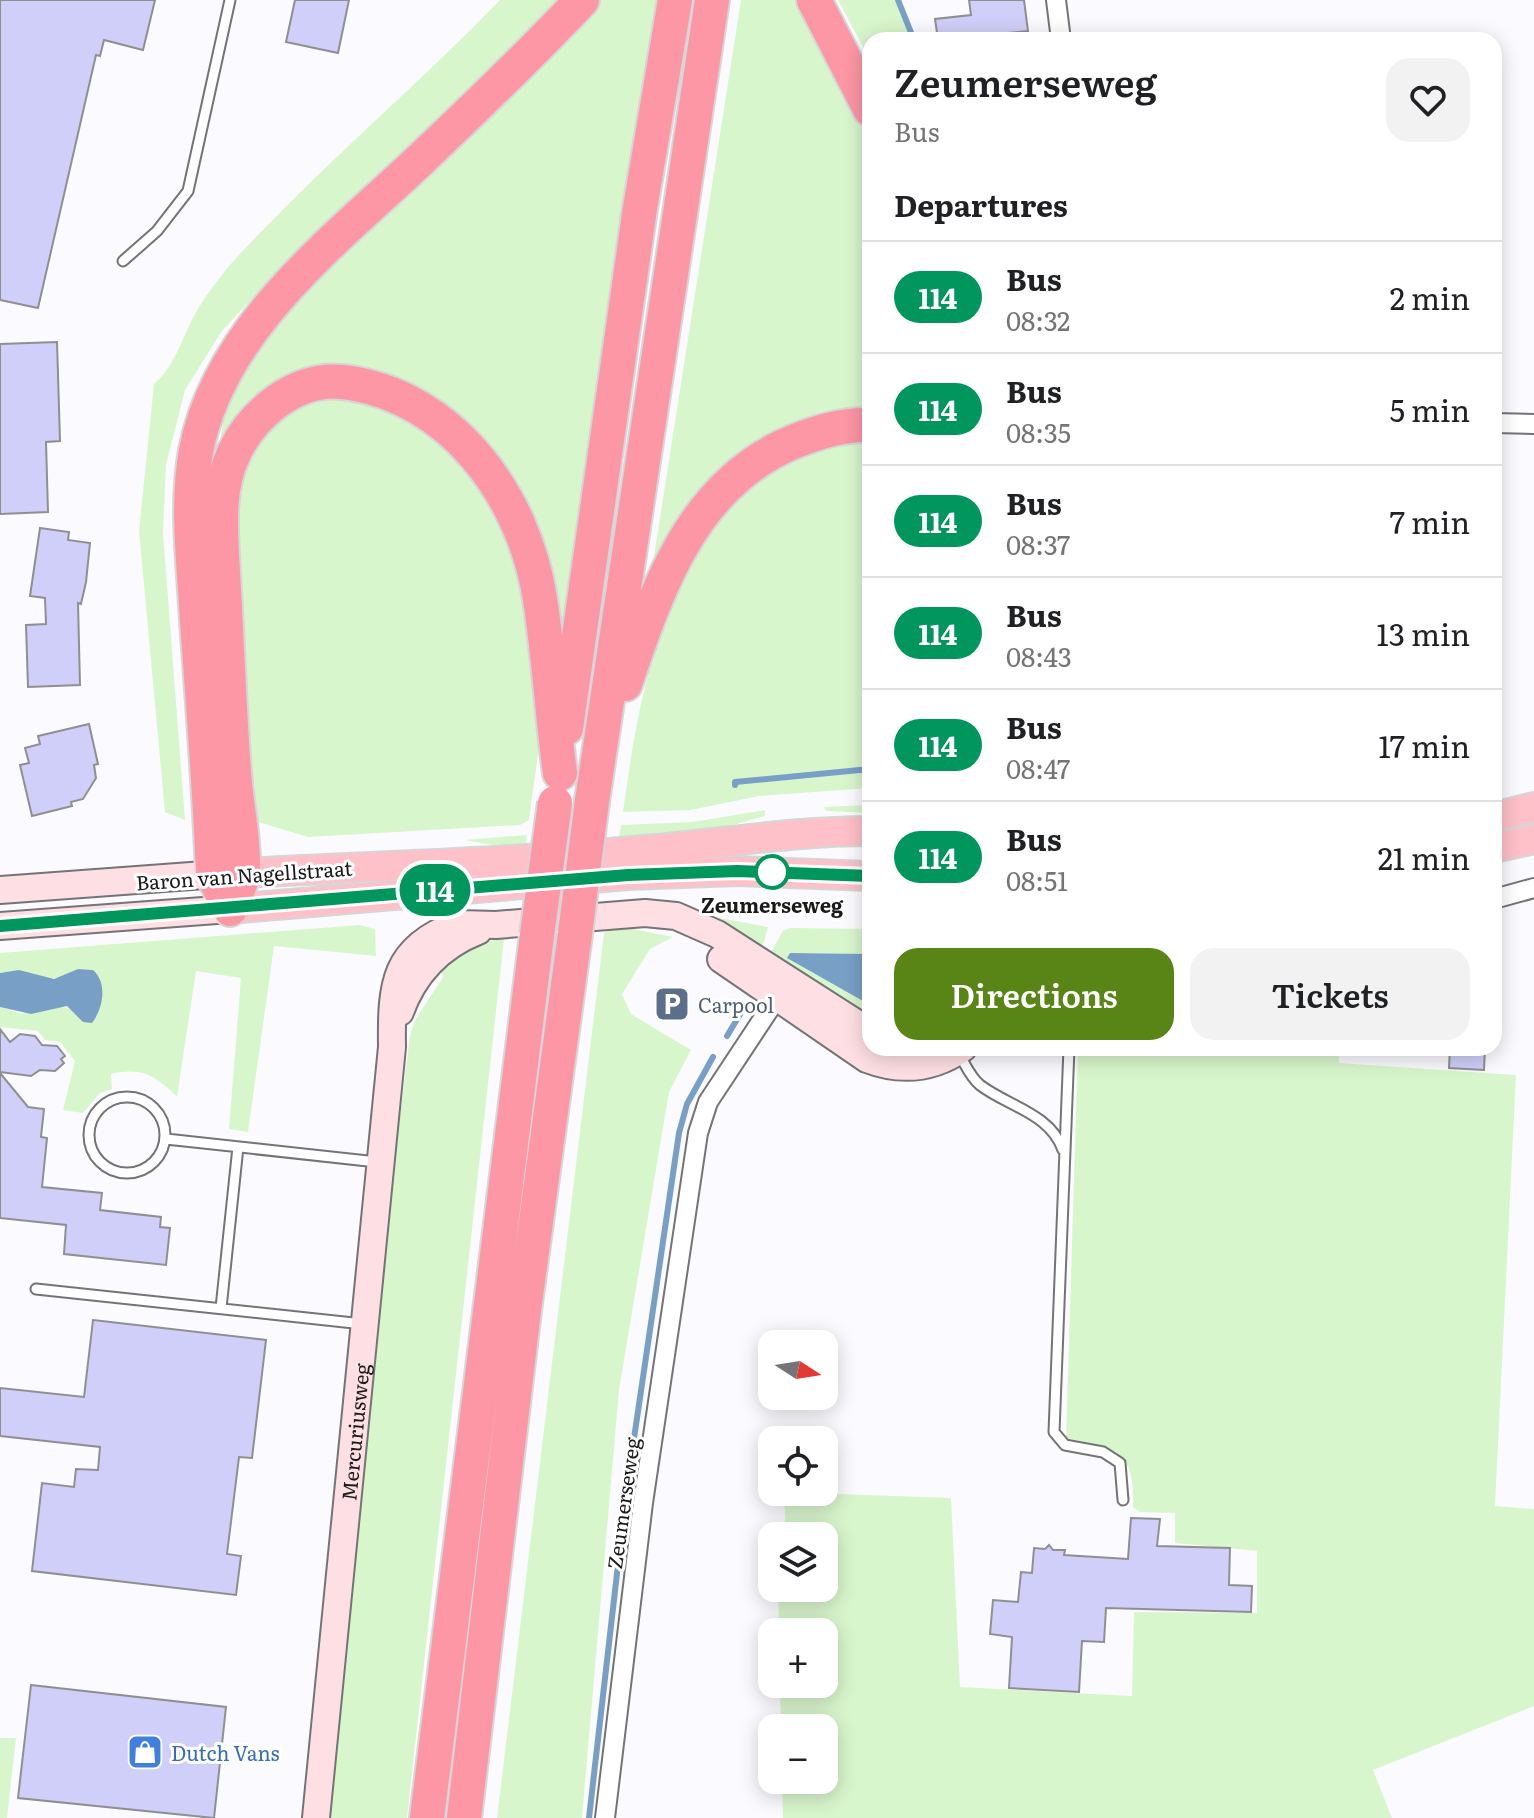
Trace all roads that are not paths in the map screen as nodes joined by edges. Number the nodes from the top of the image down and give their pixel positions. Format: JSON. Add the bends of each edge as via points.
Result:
{"nodes":[{"id":1,"x":230,"y":0,"type":"edge"},
{"id":2,"x":582,"y":0,"type":"edge"},
{"id":3,"x":675,"y":0,"type":"edge"},
{"id":4,"x":712,"y":0,"type":"edge"},
{"id":5,"x":814,"y":0,"type":"edge"},
{"id":6,"x":1056,"y":0,"type":"edge"},
{"id":7,"x":1060,"y":32,"type":"edge"},
{"id":8,"x":862,"y":93,"type":"edge"},
{"id":9,"x":123,"y":261,"type":"dead end"},
{"id":10,"x":1502,"y":423,"type":"edge"},
{"id":11,"x":1534,"y":424,"type":"edge"},
{"id":12,"x":862,"y":426,"type":"edge"},
{"id":13,"x":597,"y":764,"type":"junction"},
{"id":14,"x":557,"y":788,"type":"junction"},
{"id":15,"x":1534,"y":807,"type":"edge"},
{"id":16,"x":1502,"y":815,"type":"edge"},
{"id":17,"x":862,"y":831,"type":"edge"},
{"id":18,"x":1534,"y":839,"type":"edge"},
{"id":19,"x":1502,"y":846,"type":"edge"},
{"id":20,"x":228,"y":874,"type":"junction"},
{"id":21,"x":862,"y":876,"type":"edge"},
{"id":22,"x":1534,"y":888,"type":"edge"},
{"id":23,"x":0,"y":890,"type":"edge"},
{"id":24,"x":1502,"y":897,"type":"edge"},
{"id":25,"x":230,"y":909,"type":"junction"},
{"id":26,"x":0,"y":926,"type":"edge"},
{"id":27,"x":782,"y":989,"type":"junction"},
{"id":28,"x":862,"y":1028,"type":"edge"},
{"id":29,"x":862,"y":1055,"type":"edge"},
{"id":30,"x":863,"y":1056,"type":"edge"},
{"id":31,"x":943,"y":1056,"type":"edge"},
{"id":32,"x":963,"y":1056,"type":"edge"},
{"id":33,"x":1069,"y":1056,"type":"edge"},
{"id":34,"x":166,"y":1139,"type":"junction"},
{"id":35,"x":238,"y":1147,"type":"junction"},
{"id":36,"x":1065,"y":1157,"type":"junction"},
{"id":37,"x":381,"y":1162,"type":"junction"},
{"id":38,"x":36,"y":1289,"type":"dead end"},
{"id":39,"x":221,"y":1308,"type":"junction"},
{"id":40,"x":366,"y":1324,"type":"junction"},
{"id":41,"x":1123,"y":1500,"type":"dead end"},
{"id":42,"x":316,"y":1818,"type":"edge"},
{"id":43,"x":427,"y":1818,"type":"edge"},
{"id":44,"x":464,"y":1818,"type":"edge"},
{"id":45,"x":605,"y":1818,"type":"edge"}],
"edges":[{"from":1,"to":9,"type":"lane","via":[[188,191],[157,231]]},
{"from":2,"to":20,"type":"highway","via":[[264,313],[215,393],[196,450],[191,525]]},
{"from":3,"to":14,"type":"highway"},
{"from":4,"to":13,"type":"highway"},
{"from":5,"to":8,"type":"highway"},
{"from":6,"to":7,"type":"street"},
{"from":10,"to":11,"type":"street"},
{"from":12,"to":13,"type":"highway","via":[[814,433],[769,452],[708,506],[658,590]]},
{"from":13,"to":44,"type":"highway","bridge":true,"via":[[524,1310]]},
{"from":14,"to":20,"type":"highway","via":[[540,596],[517,522],[493,478],[458,434],[425,409],[394,393],[330,381],[296,390],[250,426],[233,455],[222,494],[234,773]]},
{"from":14,"to":43,"type":"highway","bridge":true},
{"from":15,"to":16,"type":"main road"},
{"from":17,"to":20,"type":"main road","name":"Baron van Nagellstraat","via":[[748,836],[509,860]]},
{"from":18,"to":19,"type":"main road"},
{"from":20,"to":23,"type":"street","name":"Baron van Nagellstraat"},
{"from":20,"to":25,"type":"highway"},
{"from":21,"to":25,"type":"main road","name":"Baron van Nagellstraat","via":[[737,871],[628,875]]},
{"from":22,"to":24,"type":"street"},
{"from":25,"to":26,"type":"street","name":"Baron van Nagellstraat"},
{"from":27,"to":28,"type":"street","name":"Mercuriusweg"},
{"from":27,"to":29,"type":"street","name":"Mercuriusweg"},
{"from":27,"to":37,"type":"street","name":"Mercuriusweg","via":[[688,936],[632,915],[496,925],[463,937],[428,963],[401,1009]]},
{"from":27,"to":45,"type":"street","name":"Zeumerseweg","via":[[708,1102],[698,1133],[643,1503]]},
{"from":30,"to":31,"type":"street","name":"Mercuriusweg","via":[[883,1065],[916,1068]]},
{"from":32,"to":36,"type":"lane","via":[[978,1084],[1035,1116],[1060,1141]]},
{"from":33,"to":36,"type":"lane"},
{"from":34,"to":34,"type":"lane","via":[[155,1162],[119,1173],[97,1159],[88,1135],[105,1103],[129,1096],[152,1105]]},
{"from":34,"to":35,"type":"lane"},
{"from":35,"to":37,"type":"lane"},
{"from":35,"to":39,"type":"lane"},
{"from":36,"to":41,"type":"lane","via":[[1054,1432],[1065,1445],[1103,1452],[1120,1463]]},
{"from":37,"to":40,"type":"street","name":"Mercuriusweg"},
{"from":38,"to":39,"type":"lane"},
{"from":39,"to":40,"type":"lane"},
{"from":40,"to":42,"type":"street","name":"Mercuriusweg"}]}
